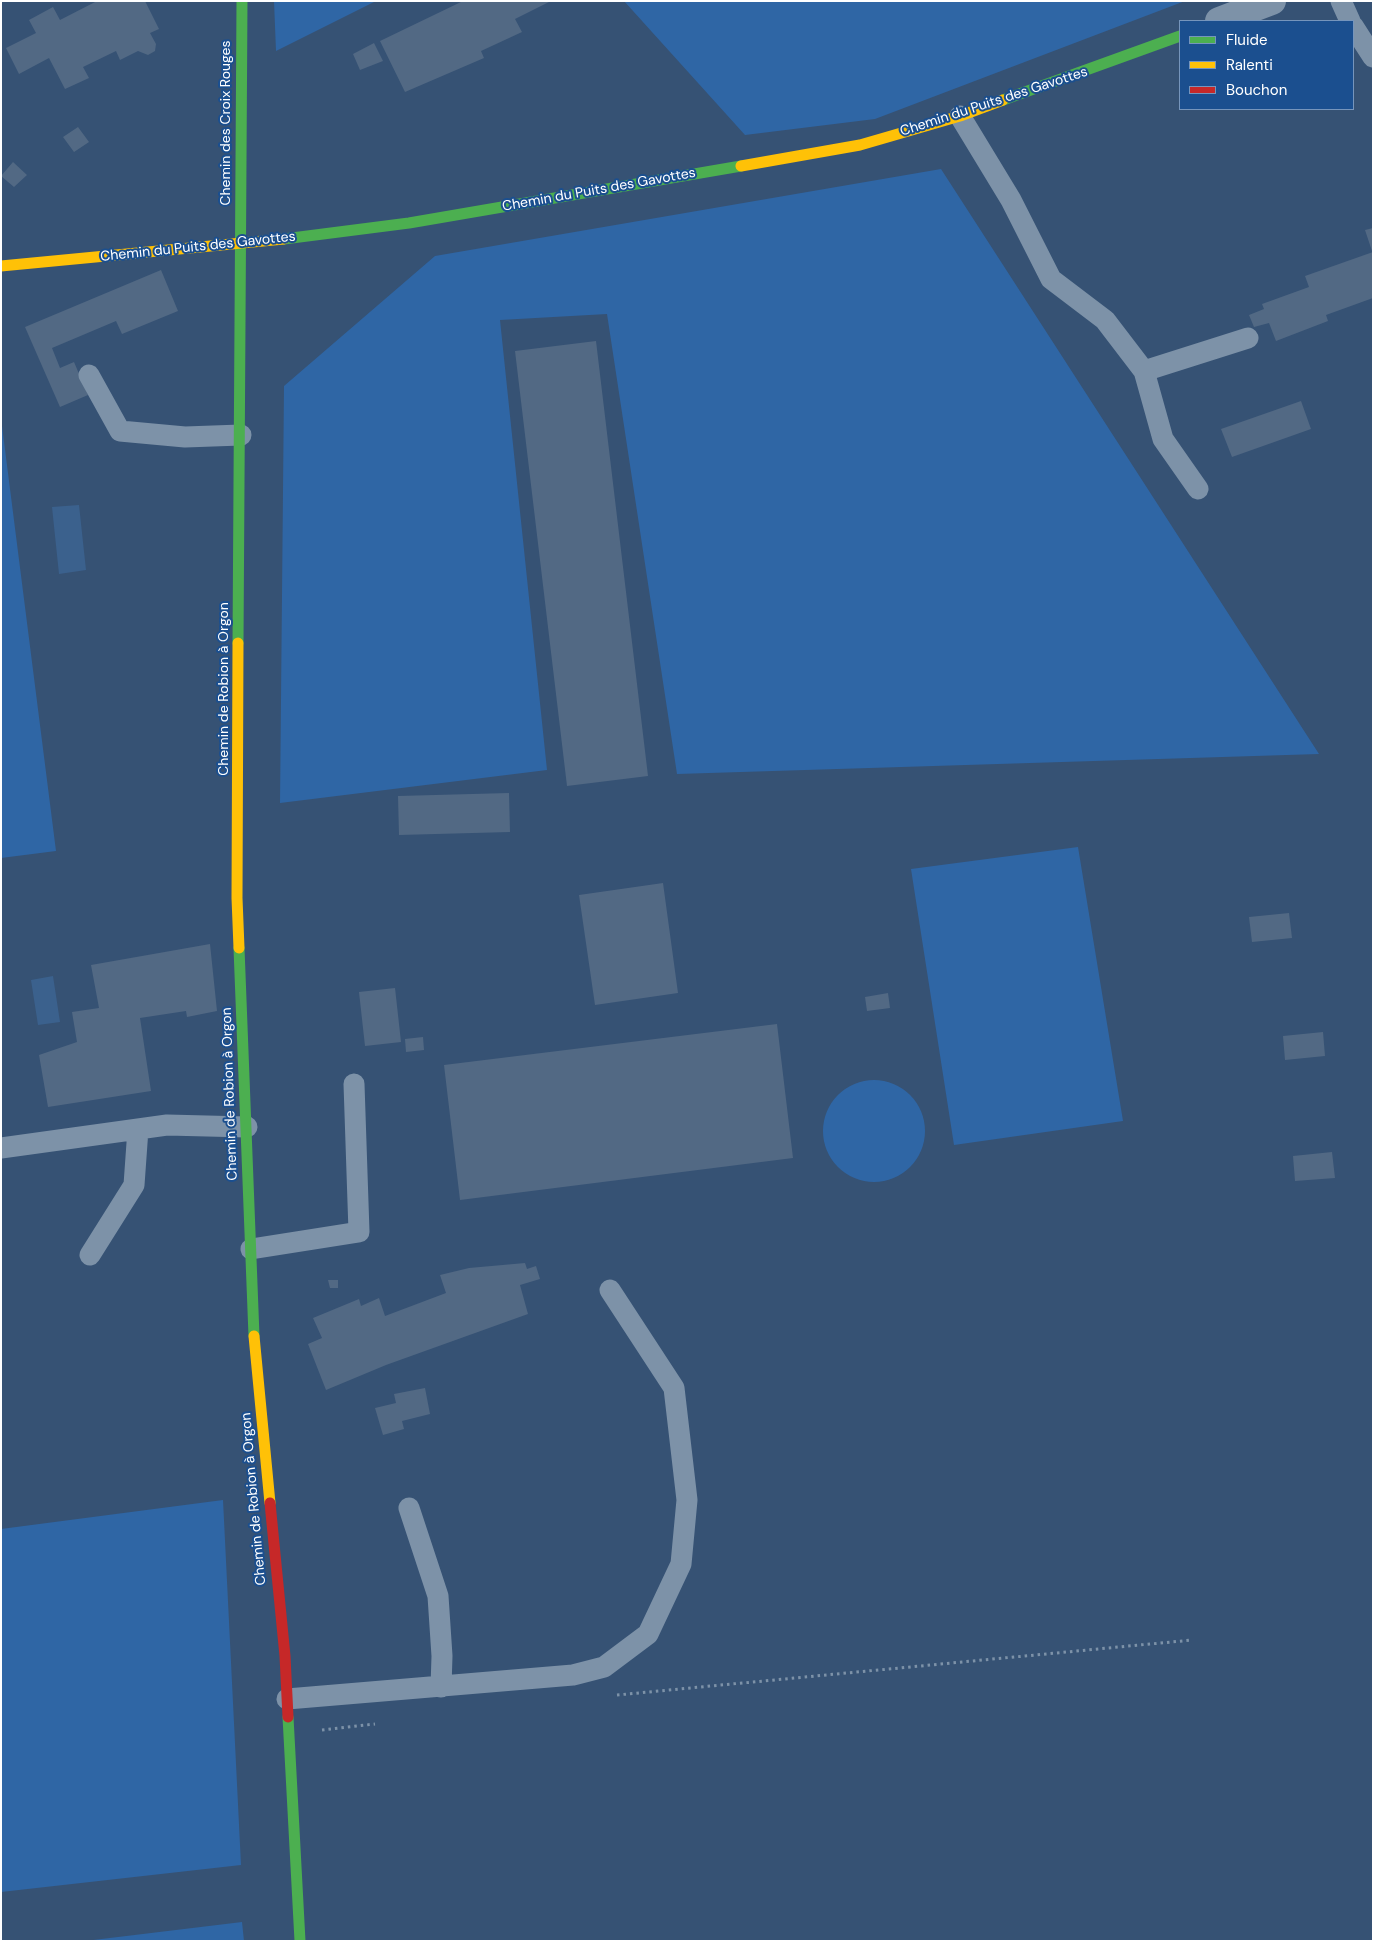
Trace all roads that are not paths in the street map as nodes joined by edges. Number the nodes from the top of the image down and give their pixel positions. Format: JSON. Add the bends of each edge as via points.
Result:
{"nodes":[{"id":1,"x":242,"y":1,"type":"edge"},
{"id":2,"x":1272,"y":1,"type":"edge"},
{"id":3,"x":1341,"y":1,"type":"edge"},
{"id":4,"x":1222,"y":20,"type":"edge"},
{"id":5,"x":1350,"y":20,"type":"edge"},
{"id":6,"x":1354,"y":28,"type":"edge"},
{"id":7,"x":1179,"y":36,"type":"edge"},
{"id":8,"x":1373,"y":57,"type":"edge"},
{"id":9,"x":960,"y":116,"type":"junction"},
{"id":10,"x":240,"y":245,"type":"junction"},
{"id":11,"x":1,"y":266,"type":"edge"},
{"id":12,"x":1248,"y":338,"type":"dead end"},
{"id":13,"x":1144,"y":371,"type":"junction"},
{"id":14,"x":89,"y":375,"type":"dead end"},
{"id":15,"x":241,"y":435,"type":"junction"},
{"id":16,"x":1198,"y":489,"type":"dead end"},
{"id":17,"x":354,"y":1084,"type":"dead end"},
{"id":18,"x":247,"y":1127,"type":"junction"},
{"id":19,"x":138,"y":1129,"type":"junction"},
{"id":20,"x":1,"y":1148,"type":"edge"},
{"id":21,"x":251,"y":1249,"type":"junction"},
{"id":22,"x":90,"y":1255,"type":"dead end"},
{"id":23,"x":610,"y":1290,"type":"dead end"},
{"id":24,"x":409,"y":1508,"type":"dead end"},
{"id":25,"x":441,"y":1687,"type":"junction"},
{"id":26,"x":287,"y":1699,"type":"junction"},
{"id":27,"x":300,"y":1941,"type":"edge"}],
"edges":[{"from":1,"to":10,"type":"street","name":"Chemin des Croix Rouges"},
{"from":2,"to":4,"type":"street"},
{"from":3,"to":5,"type":"lane"},
{"from":6,"to":8,"type":"lane"},
{"from":7,"to":9,"type":"street","name":"Chemin du Puits des Gavottes"},
{"from":9,"to":10,"type":"street","name":"Chemin du Puits des Gavottes","via":[[860,145],[409,223]]},
{"from":9,"to":13,"type":"lane","via":[[1011,200],[1051,279],[1106,320]]},
{"from":10,"to":11,"type":"street","name":"Chemin du Puits des Gavottes"},
{"from":10,"to":15,"type":"street","name":"Chemin de Robion à Orgon"},
{"from":12,"to":13,"type":"lane"},
{"from":13,"to":16,"type":"lane","via":[[1163,439]]},
{"from":14,"to":15,"type":"lane","via":[[120,431],[184,437]]},
{"from":15,"to":18,"type":"street","name":"Chemin de Robion à Orgon","via":[[238,898]]},
{"from":17,"to":21,"type":"lane","via":[[359,1232]]},
{"from":18,"to":19,"type":"lane","via":[[167,1125]]},
{"from":18,"to":21,"type":"street","name":"Chemin de Robion à Orgon"},
{"from":19,"to":20,"type":"lane"},
{"from":19,"to":22,"type":"lane","via":[[134,1185]]},
{"from":21,"to":26,"type":"street","name":"Chemin de Robion à Orgon","via":[[255,1350]]},
{"from":23,"to":25,"type":"lane","via":[[674,1388],[687,1500],[681,1564],[648,1634],[604,1667],[573,1675]]},
{"from":24,"to":25,"type":"lane","via":[[438,1596]]},
{"from":25,"to":26,"type":"lane"},
{"from":26,"to":27,"type":"street","name":"Chemin de Robion à Orgon"}]}
